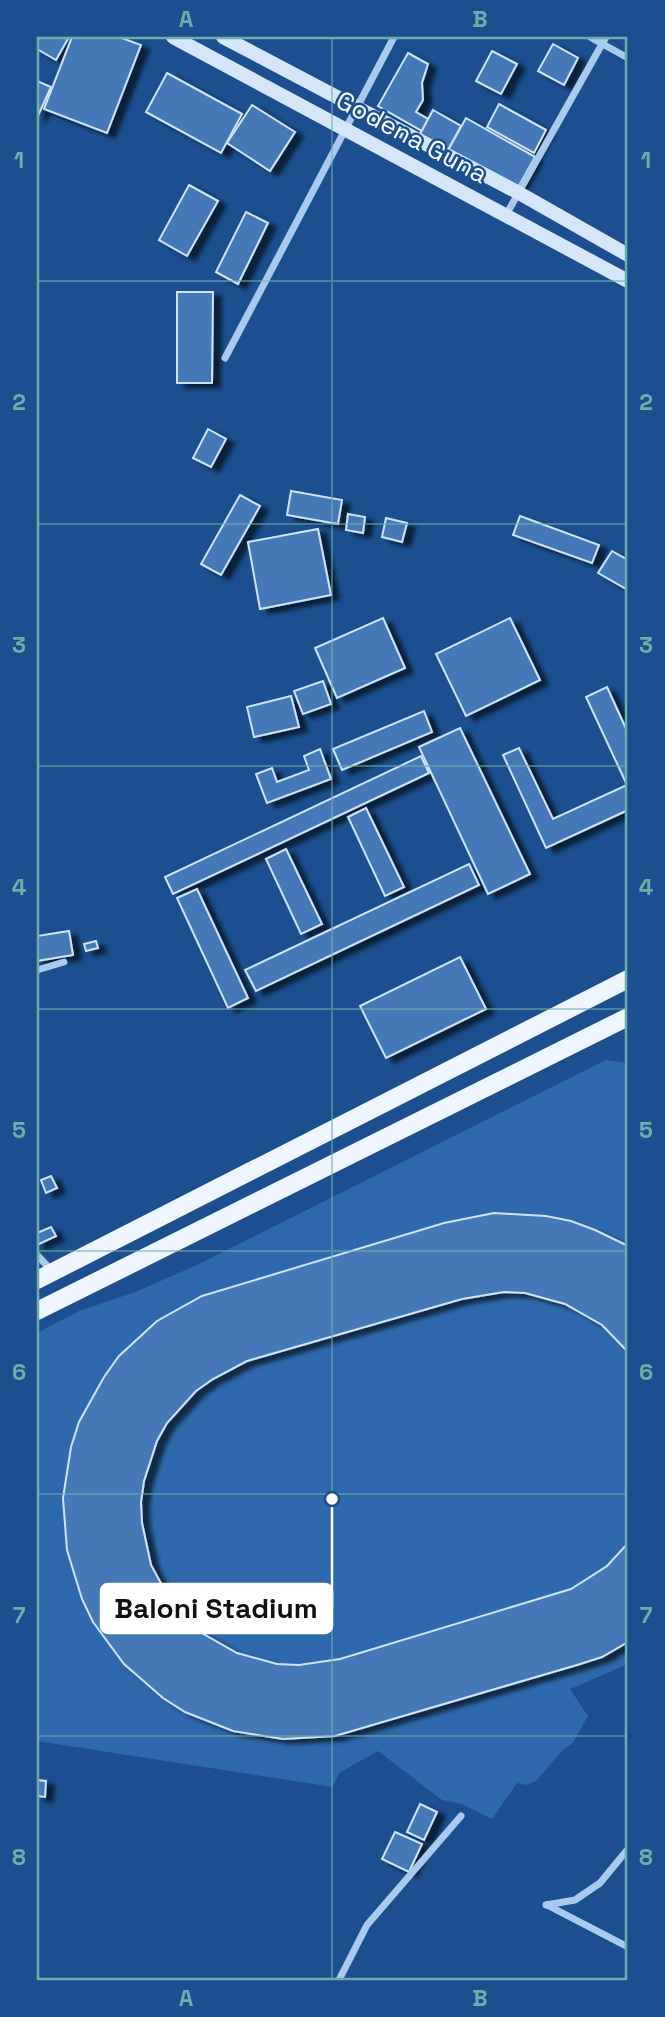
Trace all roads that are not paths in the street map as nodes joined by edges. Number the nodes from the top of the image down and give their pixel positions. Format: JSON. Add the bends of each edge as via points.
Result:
{"nodes":[{"id":1,"x":173,"y":37,"type":"edge"},
{"id":2,"x":223,"y":37,"type":"edge"},
{"id":3,"x":394,"y":37,"type":"edge"},
{"id":4,"x":590,"y":37,"type":"edge"},
{"id":5,"x":604,"y":40,"type":"edge"},
{"id":6,"x":628,"y":58,"type":"edge"},
{"id":7,"x":357,"y":107,"type":"junction"},
{"id":8,"x":345,"y":130,"type":"junction"},
{"id":9,"x":519,"y":193,"type":"junction"},
{"id":10,"x":506,"y":215,"type":"junction"},
{"id":11,"x":628,"y":256,"type":"edge"},
{"id":12,"x":628,"y":281,"type":"edge"},
{"id":13,"x":225,"y":358,"type":"dead end"},
{"id":14,"x":64,"y":962,"type":"dead end"},
{"id":15,"x":37,"y":970,"type":"edge"},
{"id":16,"x":628,"y":979,"type":"edge"},
{"id":17,"x":628,"y":1017,"type":"edge"},
{"id":18,"x":37,"y":1255,"type":"edge"},
{"id":19,"x":45,"y":1276,"type":"edge"},
{"id":20,"x":37,"y":1311,"type":"edge"},
{"id":21,"x":461,"y":1816,"type":"dead end"},
{"id":22,"x":628,"y":1849,"type":"edge"},
{"id":23,"x":628,"y":1947,"type":"edge"},
{"id":24,"x":339,"y":1980,"type":"edge"}],
"edges":[{"from":1,"to":8,"type":"main road","name":"Godena Guna"},
{"from":2,"to":7,"type":"main road","name":"Godena Guna"},
{"from":3,"to":7,"type":"street"},
{"from":4,"to":5,"type":"street"},
{"from":5,"to":6,"type":"street"},
{"from":5,"to":9,"type":"street"},
{"from":7,"to":8,"type":"street"},
{"from":7,"to":9,"type":"main road","name":"Godena Guna"},
{"from":8,"to":10,"type":"main road","name":"Godena Guna"},
{"from":8,"to":13,"type":"street"},
{"from":9,"to":10,"type":"street"},
{"from":9,"to":11,"type":"main road","name":"Godena Guna"},
{"from":10,"to":12,"type":"main road","name":"Godena Guna"},
{"from":14,"to":15,"type":"street"},
{"from":16,"to":19,"type":"main road"},
{"from":17,"to":20,"type":"main road"},
{"from":18,"to":19,"type":"street"},
{"from":21,"to":24,"type":"street","via":[[367,1925]]},
{"from":22,"to":23,"type":"street","via":[[600,1884],[575,1900],[546,1905]]}]}
